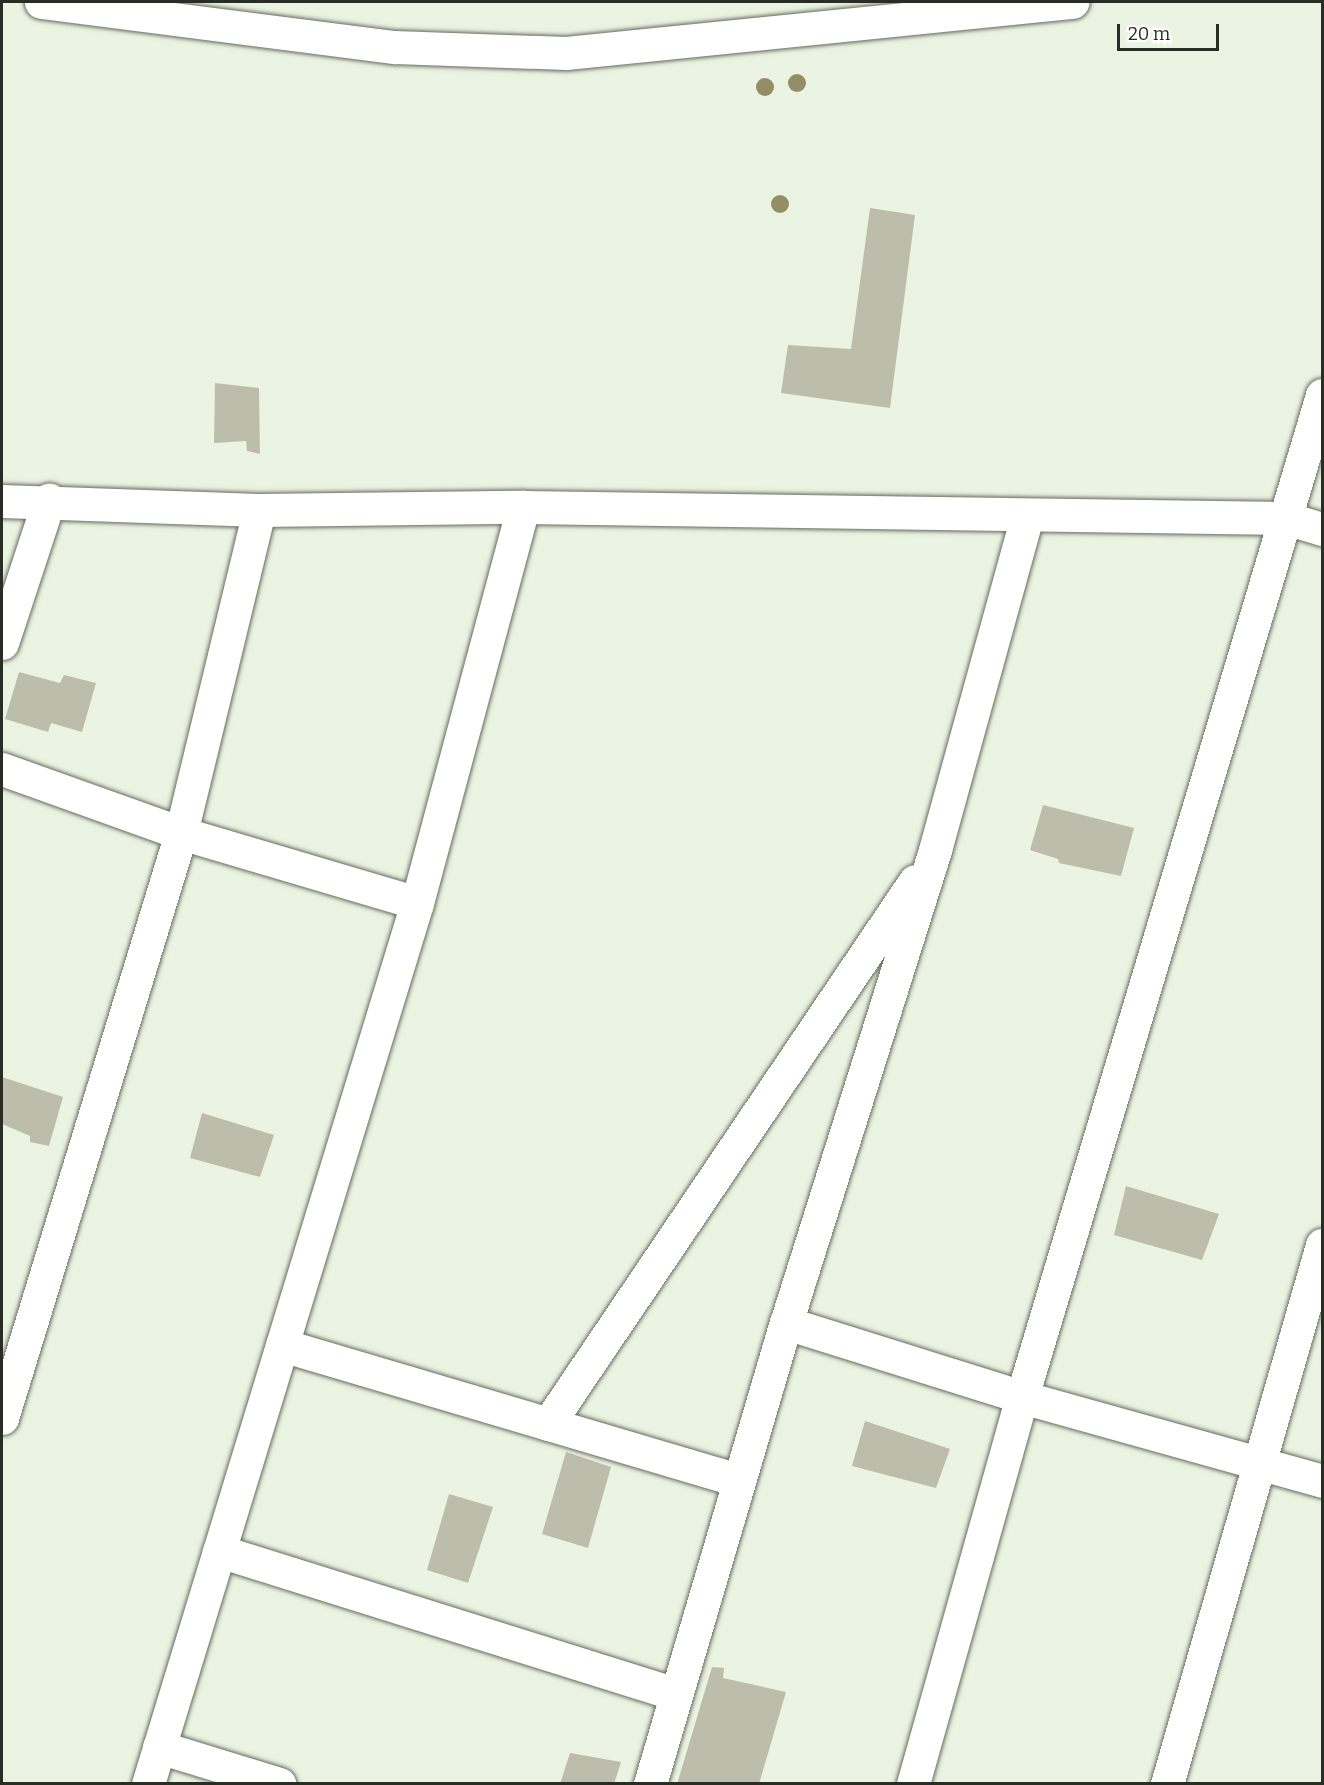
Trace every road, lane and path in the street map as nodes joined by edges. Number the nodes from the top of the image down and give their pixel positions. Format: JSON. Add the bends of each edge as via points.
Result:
{"nodes":[{"id":1,"x":41,"y":2,"type":"edge"},
{"id":2,"x":1072,"y":2,"type":"edge"},
{"id":3,"x":1323,"y":395,"type":"edge"},
{"id":4,"x":49,"y":500,"type":"junction"},
{"id":5,"x":2,"y":501,"type":"edge"},
{"id":6,"x":523,"y":507,"type":"junction"},
{"id":7,"x":259,"y":510,"type":"junction"},
{"id":8,"x":1027,"y":516,"type":"junction"},
{"id":9,"x":1286,"y":518,"type":"junction"},
{"id":10,"x":1323,"y":529,"type":"edge"},
{"id":11,"x":2,"y":644,"type":"edge"},
{"id":12,"x":2,"y":769,"type":"edge"},
{"id":13,"x":181,"y":833,"type":"junction"},
{"id":14,"x":935,"y":850,"type":"junction"},
{"id":15,"x":417,"y":903,"type":"junction"},
{"id":16,"x":1323,"y":1245,"type":"edge"},
{"id":17,"x":786,"y":1323,"type":"junction"},
{"id":18,"x":282,"y":1345,"type":"junction"},
{"id":19,"x":1022,"y":1397,"type":"junction"},
{"id":20,"x":2,"y":1418,"type":"edge"},
{"id":21,"x":548,"y":1424,"type":"junction"},
{"id":22,"x":1258,"y":1461,"type":"junction"},
{"id":23,"x":738,"y":1480,"type":"junction"},
{"id":24,"x":1323,"y":1481,"type":"edge"},
{"id":25,"x":219,"y":1551,"type":"junction"},
{"id":26,"x":674,"y":1694,"type":"junction"},
{"id":27,"x":159,"y":1747,"type":"junction"},
{"id":28,"x":148,"y":1784,"type":"edge"},
{"id":29,"x":279,"y":1784,"type":"edge"},
{"id":30,"x":650,"y":1784,"type":"edge"},
{"id":31,"x":913,"y":1784,"type":"edge"},
{"id":32,"x":1167,"y":1784,"type":"edge"}],
"edges":[{"from":1,"to":2,"type":"street","via":[[394,47],[566,53]]},
{"from":3,"to":9,"type":"street"},
{"from":4,"to":5,"type":"street"},
{"from":4,"to":7,"type":"street"},
{"from":4,"to":11,"type":"street"},
{"from":6,"to":7,"type":"street"},
{"from":6,"to":8,"type":"street"},
{"from":6,"to":15,"type":"street"},
{"from":7,"to":13,"type":"street"},
{"from":8,"to":9,"type":"street"},
{"from":8,"to":14,"type":"street"},
{"from":9,"to":10,"type":"street"},
{"from":9,"to":19,"type":"street"},
{"from":12,"to":13,"type":"street"},
{"from":13,"to":15,"type":"street"},
{"from":13,"to":20,"type":"street"},
{"from":14,"to":17,"type":"street"},
{"from":14,"to":21,"type":"street"},
{"from":15,"to":18,"type":"street"},
{"from":16,"to":22,"type":"street"},
{"from":17,"to":19,"type":"street"},
{"from":17,"to":23,"type":"street"},
{"from":18,"to":21,"type":"street"},
{"from":18,"to":25,"type":"street"},
{"from":19,"to":22,"type":"street"},
{"from":19,"to":31,"type":"street"},
{"from":21,"to":23,"type":"street"},
{"from":22,"to":24,"type":"street"},
{"from":22,"to":32,"type":"street"},
{"from":23,"to":26,"type":"street"},
{"from":25,"to":26,"type":"street"},
{"from":25,"to":27,"type":"street"},
{"from":26,"to":30,"type":"street"},
{"from":27,"to":28,"type":"street"},
{"from":27,"to":29,"type":"street"}]}
